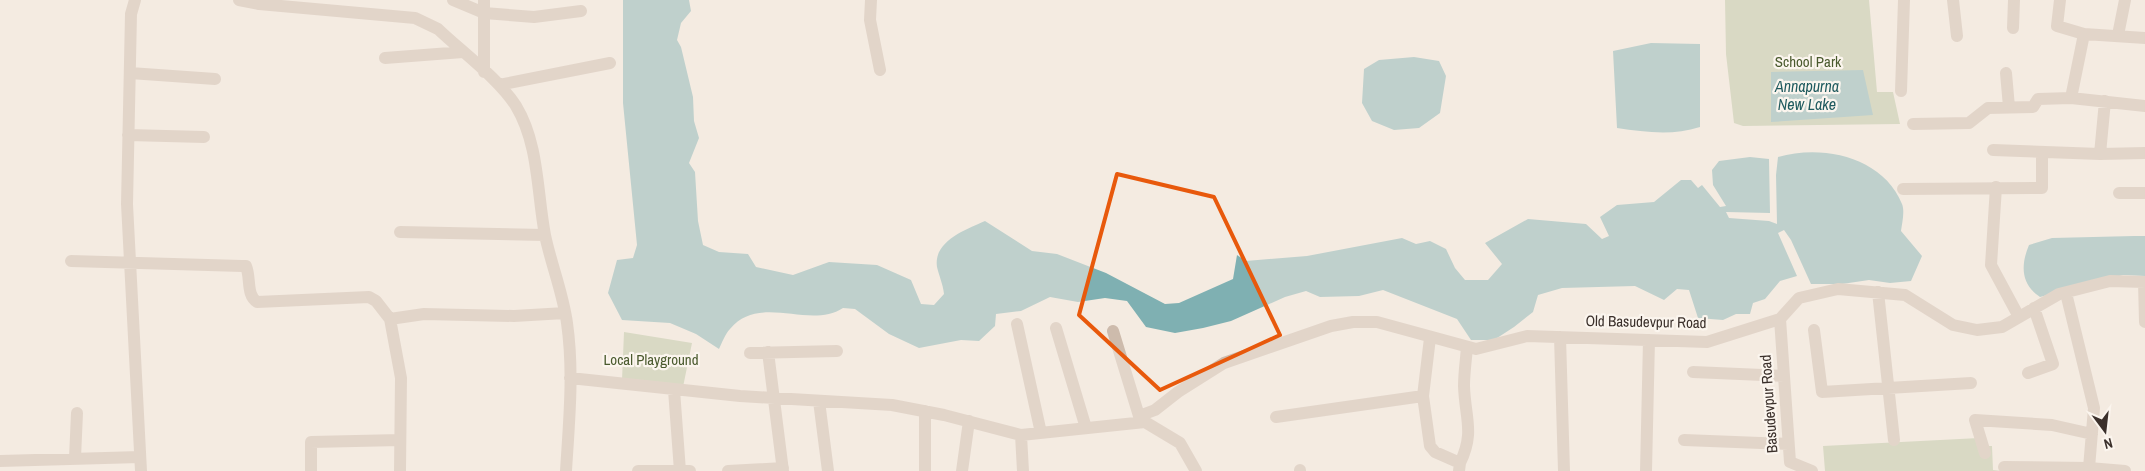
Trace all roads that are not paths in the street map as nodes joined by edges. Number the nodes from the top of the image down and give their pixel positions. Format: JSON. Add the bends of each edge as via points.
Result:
{"nodes":[{"id":1,"x":134,"y":0,"type":"edge"},
{"id":2,"x":239,"y":0,"type":"edge"},
{"id":3,"x":453,"y":0,"type":"edge"},
{"id":4,"x":484,"y":0,"type":"edge"},
{"id":5,"x":871,"y":0,"type":"edge"},
{"id":6,"x":1904,"y":0,"type":"edge"},
{"id":7,"x":1953,"y":0,"type":"edge"},
{"id":8,"x":2014,"y":0,"type":"edge"},
{"id":9,"x":2060,"y":0,"type":"edge"},
{"id":10,"x":2125,"y":0,"type":"edge"},
{"id":11,"x":581,"y":11,"type":"dead end"},
{"id":12,"x":484,"y":13,"type":"junction"},
{"id":13,"x":2013,"y":28,"type":"dead end"},
{"id":14,"x":2084,"y":34,"type":"junction"},
{"id":15,"x":2118,"y":35,"type":"junction"},
{"id":16,"x":1957,"y":36,"type":"dead end"},
{"id":17,"x":2145,"y":38,"type":"edge"},
{"id":18,"x":463,"y":52,"type":"junction"},
{"id":19,"x":384,"y":58,"type":"dead end"},
{"id":20,"x":610,"y":63,"type":"dead end"},
{"id":21,"x":880,"y":70,"type":"dead end"},
{"id":22,"x":484,"y":72,"type":"junction"},
{"id":23,"x":130,"y":73,"type":"junction"},
{"id":24,"x":2006,"y":73,"type":"dead end"},
{"id":25,"x":215,"y":79,"type":"dead end"},
{"id":26,"x":499,"y":85,"type":"junction"},
{"id":27,"x":1902,"y":91,"type":"dead end"},
{"id":28,"x":2071,"y":98,"type":"junction"},
{"id":29,"x":2105,"y":101,"type":"junction"},
{"id":30,"x":2145,"y":106,"type":"edge"},
{"id":31,"x":2009,"y":107,"type":"junction"},
{"id":32,"x":1913,"y":124,"type":"dead end"},
{"id":33,"x":128,"y":135,"type":"junction"},
{"id":34,"x":204,"y":137,"type":"dead end"},
{"id":35,"x":1993,"y":150,"type":"dead end"},
{"id":36,"x":2042,"y":153,"type":"junction"},
{"id":37,"x":2145,"y":153,"type":"edge"},
{"id":38,"x":2100,"y":154,"type":"junction"},
{"id":39,"x":1996,"y":187,"type":"junction"},
{"id":40,"x":1903,"y":189,"type":"dead end"},
{"id":41,"x":2119,"y":193,"type":"dead end"},
{"id":42,"x":2145,"y":193,"type":"edge"},
{"id":43,"x":400,"y":232,"type":"dead end"},
{"id":44,"x":545,"y":235,"type":"junction"},
{"id":45,"x":71,"y":262,"type":"dead end"},
{"id":46,"x":130,"y":263,"type":"junction"},
{"id":47,"x":2144,"y":282,"type":"edge"},
{"id":48,"x":1878,"y":292,"type":"junction"},
{"id":49,"x":2066,"y":293,"type":"junction"},
{"id":50,"x":2034,"y":308,"type":"junction"},
{"id":51,"x":565,"y":313,"type":"junction"},
{"id":52,"x":2019,"y":317,"type":"junction"},
{"id":53,"x":390,"y":319,"type":"junction"},
{"id":54,"x":1780,"y":319,"type":"junction"},
{"id":55,"x":2145,"y":322,"type":"edge"},
{"id":56,"x":1017,"y":324,"type":"dead end"},
{"id":57,"x":1056,"y":328,"type":"dead end"},
{"id":58,"x":1814,"y":330,"type":"dead end"},
{"id":59,"x":1113,"y":331,"type":"dead end"},
{"id":60,"x":1560,"y":337,"type":"junction"},
{"id":61,"x":1430,"y":338,"type":"junction"},
{"id":62,"x":1649,"y":340,"type":"junction"},
{"id":63,"x":1467,"y":347,"type":"junction"},
{"id":64,"x":837,"y":351,"type":"dead end"},
{"id":65,"x":750,"y":352,"type":"dead end"},
{"id":66,"x":768,"y":352,"type":"junction"},
{"id":67,"x":1693,"y":372,"type":"dead end"},
{"id":68,"x":2028,"y":373,"type":"dead end"},
{"id":69,"x":1784,"y":376,"type":"junction"},
{"id":70,"x":570,"y":378,"type":"junction"},
{"id":71,"x":1971,"y":383,"type":"dead end"},
{"id":72,"x":1890,"y":388,"type":"junction"},
{"id":73,"x":674,"y":390,"type":"junction"},
{"id":74,"x":1424,"y":396,"type":"junction"},
{"id":75,"x":776,"y":398,"type":"junction"},
{"id":76,"x":820,"y":401,"type":"junction"},
{"id":77,"x":925,"y":411,"type":"junction"},
{"id":78,"x":77,"y":413,"type":"dead end"},
{"id":79,"x":1276,"y":417,"type":"dead end"},
{"id":80,"x":1142,"y":419,"type":"junction"},
{"id":81,"x":968,"y":421,"type":"junction"},
{"id":82,"x":1086,"y":428,"type":"junction"},
{"id":83,"x":1041,"y":433,"type":"junction"},
{"id":84,"x":2092,"y":434,"type":"junction"},
{"id":85,"x":1021,"y":435,"type":"junction"},
{"id":86,"x":400,"y":440,"type":"junction"},
{"id":87,"x":1684,"y":440,"type":"dead end"},
{"id":88,"x":1894,"y":440,"type":"dead end"},
{"id":89,"x":1788,"y":444,"type":"junction"},
{"id":90,"x":1985,"y":453,"type":"dead end"},
{"id":91,"x":140,"y":457,"type":"junction"},
{"id":92,"x":74,"y":458,"type":"junction"},
{"id":93,"x":0,"y":462,"type":"edge"},
{"id":94,"x":1459,"y":467,"type":"edge"},
{"id":95,"x":2004,"y":467,"type":"dead end"},
{"id":96,"x":2089,"y":468,"type":"junction"},
{"id":97,"x":783,"y":470,"type":"edge"},
{"id":98,"x":142,"y":471,"type":"edge"},
{"id":99,"x":311,"y":471,"type":"edge"},
{"id":100,"x":400,"y":471,"type":"edge"},
{"id":101,"x":566,"y":471,"type":"edge"},
{"id":102,"x":638,"y":471,"type":"edge"},
{"id":103,"x":680,"y":471,"type":"edge"},
{"id":104,"x":690,"y":471,"type":"edge"},
{"id":105,"x":728,"y":471,"type":"edge"},
{"id":106,"x":828,"y":471,"type":"edge"},
{"id":107,"x":925,"y":471,"type":"edge"},
{"id":108,"x":962,"y":471,"type":"edge"},
{"id":109,"x":1023,"y":471,"type":"edge"},
{"id":110,"x":1196,"y":471,"type":"edge"},
{"id":111,"x":1564,"y":471,"type":"edge"},
{"id":112,"x":1646,"y":471,"type":"edge"},
{"id":113,"x":1812,"y":471,"type":"edge"},
{"id":114,"x":2125,"y":471,"type":"edge"}],
"edges":[{"from":1,"to":23,"type":"street"},
{"from":2,"to":18,"type":"street","via":[[415,18],[438,29]]},
{"from":3,"to":12,"type":"street"},
{"from":4,"to":12,"type":"street"},
{"from":5,"to":21,"type":"street","via":[[870,20]]},
{"from":6,"to":27,"type":"street"},
{"from":7,"to":16,"type":"street"},
{"from":8,"to":13,"type":"street"},
{"from":9,"to":14,"type":"street","via":[[2057,26]]},
{"from":10,"to":15,"type":"street"},
{"from":11,"to":12,"type":"street","via":[[534,17]]},
{"from":12,"to":22,"type":"street"},
{"from":14,"to":15,"type":"street"},
{"from":14,"to":28,"type":"street"},
{"from":15,"to":17,"type":"street"},
{"from":18,"to":19,"type":"street"},
{"from":18,"to":22,"type":"street"},
{"from":20,"to":26,"type":"street"},
{"from":22,"to":26,"type":"street"},
{"from":23,"to":25,"type":"street"},
{"from":23,"to":33,"type":"street"},
{"from":24,"to":31,"type":"street"},
{"from":26,"to":44,"type":"street","via":[[516,106],[527,130]]},
{"from":28,"to":29,"type":"street"},
{"from":28,"to":31,"type":"street","via":[[2038,99],[2033,107]]},
{"from":29,"to":30,"type":"street"},
{"from":29,"to":38,"type":"street"},
{"from":31,"to":32,"type":"street","via":[[1988,108],[1969,124]]},
{"from":33,"to":34,"type":"street"},
{"from":33,"to":46,"type":"street"},
{"from":35,"to":36,"type":"street"},
{"from":36,"to":38,"type":"street"},
{"from":36,"to":39,"type":"street","via":[[2042,188]]},
{"from":37,"to":38,"type":"street"},
{"from":39,"to":40,"type":"street"},
{"from":39,"to":52,"type":"street","via":[[1992,265]]},
{"from":41,"to":42,"type":"street"},
{"from":43,"to":44,"type":"street"},
{"from":44,"to":51,"type":"street"},
{"from":45,"to":46,"type":"street"},
{"from":46,"to":53,"type":"street","via":[[246,266],[251,293],[258,302],[369,297]]},
{"from":46,"to":91,"type":"street"},
{"from":47,"to":49,"type":"street","via":[[2110,281]]},
{"from":47,"to":55,"type":"street"},
{"from":48,"to":52,"type":"street","via":[[1905,295],[1953,325],[1977,330],[2002,327]]},
{"from":48,"to":54,"type":"street","via":[[1838,288],[1799,298]]},
{"from":48,"to":72,"type":"street"},
{"from":49,"to":50,"type":"street"},
{"from":49,"to":84,"type":"street","via":[[2094,408]]},
{"from":50,"to":52,"type":"street"},
{"from":50,"to":68,"type":"street","via":[[2053,364]]},
{"from":51,"to":53,"type":"street","via":[[514,316],[424,314]]},
{"from":51,"to":70,"type":"street"},
{"from":53,"to":86,"type":"street","via":[[401,378]]},
{"from":54,"to":62,"type":"street","name":"Old Basudevpur Road","via":[[1707,342]]},
{"from":54,"to":69,"type":"street","name":"Basudevpur Road"},
{"from":56,"to":83,"type":"street"},
{"from":57,"to":82,"type":"street"},
{"from":58,"to":72,"type":"street","via":[[1822,392]]},
{"from":59,"to":80,"type":"street"},
{"from":60,"to":62,"type":"street","name":"Old Basudevpur Road"},
{"from":60,"to":63,"type":"street","name":"Old Basudevpur Road","via":[[1527,336],[1476,349]]},
{"from":60,"to":111,"type":"street"},
{"from":61,"to":63,"type":"street","name":"Old Basudevpur Road"},
{"from":61,"to":74,"type":"street"},
{"from":61,"to":80,"type":"street","name":"Old Basudevpur Road","via":[[1377,322],[1331,326],[1224,363]]},
{"from":62,"to":112,"type":"street"},
{"from":63,"to":94,"type":"street","via":[[1464,387],[1468,447]]},
{"from":64,"to":66,"type":"street"},
{"from":65,"to":66,"type":"street"},
{"from":66,"to":75,"type":"street"},
{"from":67,"to":69,"type":"street"},
{"from":69,"to":89,"type":"street","name":"Basudevpur Road"},
{"from":70,"to":73,"type":"street"},
{"from":70,"to":101,"type":"street"},
{"from":71,"to":72,"type":"street"},
{"from":72,"to":88,"type":"street"},
{"from":73,"to":75,"type":"street"},
{"from":73,"to":103,"type":"street"},
{"from":74,"to":79,"type":"street"},
{"from":74,"to":94,"type":"street","via":[[1430,446]]},
{"from":75,"to":76,"type":"street"},
{"from":75,"to":97,"type":"street"},
{"from":76,"to":77,"type":"street","via":[[892,405]]},
{"from":76,"to":106,"type":"street"},
{"from":77,"to":81,"type":"street"},
{"from":77,"to":107,"type":"street"},
{"from":78,"to":92,"type":"street"},
{"from":80,"to":82,"type":"street"},
{"from":80,"to":110,"type":"street","via":[[1180,443]]},
{"from":81,"to":85,"type":"street"},
{"from":81,"to":108,"type":"street"},
{"from":82,"to":83,"type":"street"},
{"from":83,"to":85,"type":"street"},
{"from":84,"to":90,"type":"street","via":[[2052,425],[1975,420]]},
{"from":84,"to":96,"type":"street"},
{"from":85,"to":109,"type":"street"},
{"from":86,"to":99,"type":"street","via":[[311,442]]},
{"from":86,"to":100,"type":"street"},
{"from":87,"to":89,"type":"street"},
{"from":89,"to":113,"type":"street","name":"Basudevpur Road","via":[[1790,462]]},
{"from":91,"to":92,"type":"street"},
{"from":91,"to":98,"type":"street"},
{"from":92,"to":93,"type":"street"},
{"from":95,"to":96,"type":"street"},
{"from":96,"to":114,"type":"street"},
{"from":97,"to":105,"type":"street"},
{"from":102,"to":103,"type":"street"},
{"from":103,"to":104,"type":"street"}]}
